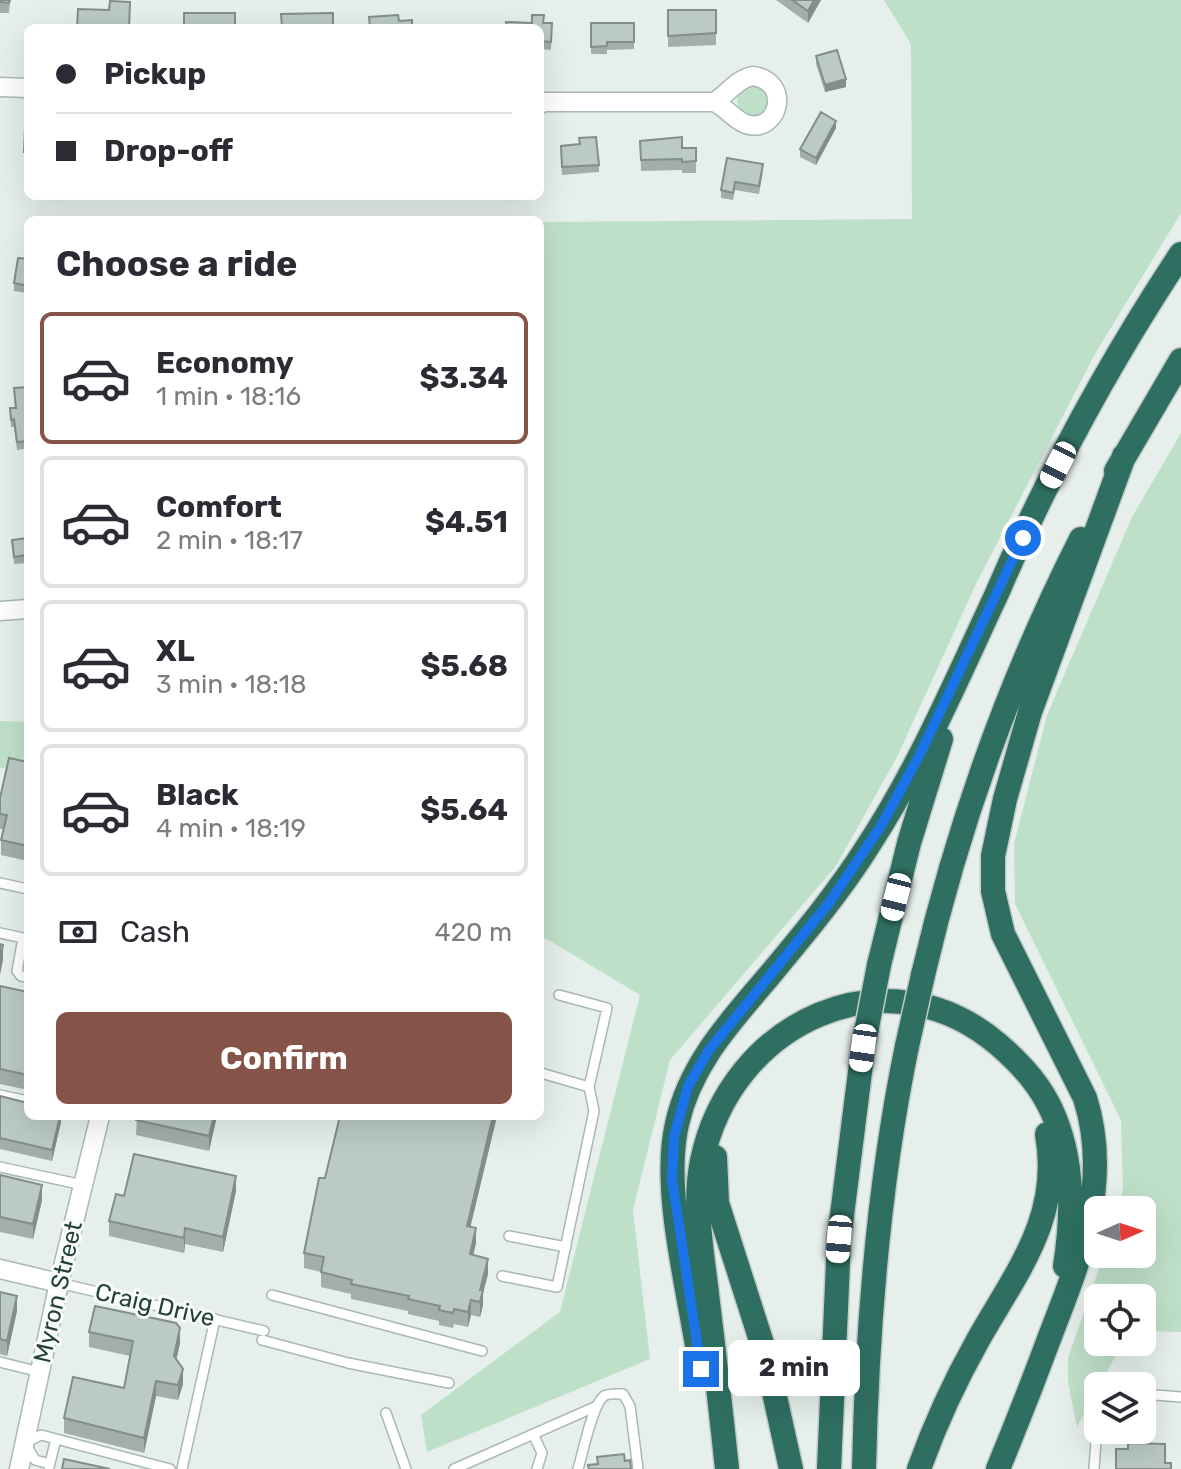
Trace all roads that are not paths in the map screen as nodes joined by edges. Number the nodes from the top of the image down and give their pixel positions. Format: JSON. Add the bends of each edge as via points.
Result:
{"nodes":[{"id":1,"x":0,"y":87,"type":"edge"},
{"id":2,"x":24,"y":88,"type":"edge"},
{"id":3,"x":544,"y":102,"type":"edge"},
{"id":4,"x":714,"y":102,"type":"dead end"},
{"id":5,"x":1181,"y":254,"type":"edge"},
{"id":6,"x":1181,"y":360,"type":"edge"},
{"id":7,"x":1124,"y":456,"type":"junction"},
{"id":8,"x":1000,"y":587,"type":"junction"},
{"id":9,"x":24,"y":609,"type":"edge"},
{"id":10,"x":0,"y":611,"type":"edge"},
{"id":11,"x":0,"y":883,"type":"edge"},
{"id":12,"x":24,"y":888,"type":"edge"},
{"id":13,"x":0,"y":933,"type":"edge"},
{"id":14,"x":24,"y":938,"type":"edge"},
{"id":15,"x":24,"y":942,"type":"edge"},
{"id":16,"x":24,"y":977,"type":"edge"},
{"id":17,"x":559,"y":995,"type":"dead end"},
{"id":18,"x":1003,"y":1048,"type":"junction"},
{"id":19,"x":754,"y":1060,"type":"junction"},
{"id":20,"x":544,"y":1074,"type":"edge"},
{"id":21,"x":589,"y":1087,"type":"junction"},
{"id":22,"x":0,"y":1095,"type":"edge"},
{"id":23,"x":24,"y":1100,"type":"edge"},
{"id":24,"x":99,"y":1120,"type":"edge"},
{"id":25,"x":0,"y":1167,"type":"edge"},
{"id":26,"x":83,"y":1185,"type":"junction"},
{"id":27,"x":509,"y":1236,"type":"dead end"},
{"id":28,"x":566,"y":1247,"type":"junction"},
{"id":29,"x":0,"y":1269,"type":"edge"},
{"id":30,"x":502,"y":1276,"type":"dead end"},
{"id":31,"x":59,"y":1283,"type":"junction"},
{"id":32,"x":272,"y":1295,"type":"dead end"},
{"id":33,"x":215,"y":1319,"type":"junction"},
{"id":34,"x":482,"y":1351,"type":"dead end"},
{"id":35,"x":0,"y":1362,"type":"edge"},
{"id":36,"x":1038,"y":1369,"type":"junction"},
{"id":37,"x":40,"y":1372,"type":"junction"},
{"id":38,"x":449,"y":1383,"type":"dead end"},
{"id":39,"x":1156,"y":1395,"type":"edge"},
{"id":40,"x":1181,"y":1397,"type":"edge"},
{"id":41,"x":597,"y":1406,"type":"junction"},
{"id":42,"x":386,"y":1413,"type":"dead end"},
{"id":43,"x":533,"y":1434,"type":"junction"},
{"id":44,"x":56,"y":1439,"type":"junction"},
{"id":45,"x":25,"y":1443,"type":"junction"},
{"id":46,"x":1096,"y":1444,"type":"edge"},
{"id":47,"x":50,"y":1466,"type":"edge"},
{"id":48,"x":19,"y":1469,"type":"edge"},
{"id":49,"x":170,"y":1469,"type":"edge"},
{"id":50,"x":182,"y":1469,"type":"edge"},
{"id":51,"x":406,"y":1469,"type":"edge"},
{"id":52,"x":454,"y":1469,"type":"edge"},
{"id":53,"x":537,"y":1469,"type":"edge"},
{"id":54,"x":578,"y":1469,"type":"edge"},
{"id":55,"x":638,"y":1469,"type":"edge"},
{"id":56,"x":717,"y":1469,"type":"edge"},
{"id":57,"x":727,"y":1469,"type":"edge"},
{"id":58,"x":791,"y":1469,"type":"edge"},
{"id":59,"x":829,"y":1469,"type":"edge"},
{"id":60,"x":864,"y":1469,"type":"edge"},
{"id":61,"x":919,"y":1469,"type":"edge"},
{"id":62,"x":998,"y":1469,"type":"edge"},
{"id":63,"x":1094,"y":1469,"type":"edge"}],
"edges":[{"from":1,"to":2,"type":"street"},
{"from":3,"to":4,"type":"street"},
{"from":5,"to":8,"type":"highway","via":[[1069,441]]},
{"from":6,"to":7,"type":"highway"},
{"from":7,"to":36,"type":"highway","via":[[1030,712],[993,856],[993,891],[1003,934],[1079,1084],[1095,1141],[1095,1188],[1087,1233]]},
{"from":7,"to":60,"type":"highway","bridge":true,"via":[[1052,598],[1011,696],[962,834],[923,975],[890,1131],[876,1238]]},
{"from":8,"to":56,"type":"highway","via":[[881,826],[829,903],[709,1050],[680,1110],[673,1151],[674,1195]]},
{"from":8,"to":59,"type":"highway","bridge":true,"via":[[924,791],[879,965],[863,1048],[838,1253]]},
{"from":9,"to":10,"type":"street"},
{"from":11,"to":12,"type":"lane"},
{"from":13,"to":14,"type":"lane"},
{"from":15,"to":16,"type":"lane","via":[[17,971]]},
{"from":17,"to":21,"type":"lane","via":[[607,1008]]},
{"from":18,"to":19,"type":"highway","via":[[942,1010],[910,1002],[867,1001],[810,1018]]},
{"from":18,"to":36,"type":"highway","via":[[1048,1102],[1069,1177],[1064,1271]]},
{"from":18,"to":61,"type":"highway","via":[[1043,1118],[1050,1156],[1048,1202],[1029,1251],[953,1388]]},
{"from":19,"to":57,"type":"highway","via":[[716,1116],[698,1190]]},
{"from":19,"to":58,"type":"highway","via":[[721,1120],[715,1190],[766,1356]]},
{"from":20,"to":21,"type":"lane"},
{"from":21,"to":28,"type":"lane","via":[[594,1111]]},
{"from":22,"to":23,"type":"lane"},
{"from":24,"to":26,"type":"street","name":"Myron Street"},
{"from":25,"to":26,"type":"lane"},
{"from":26,"to":31,"type":"street","name":"Myron Street"},
{"from":27,"to":28,"type":"lane"},
{"from":28,"to":30,"type":"lane","via":[[557,1287]]},
{"from":29,"to":31,"type":"street","name":"Craig Drive"},
{"from":31,"to":33,"type":"lane","name":"Craig Drive"},
{"from":31,"to":37,"type":"street","name":"Myron Street"},
{"from":32,"to":34,"type":"lane"},
{"from":33,"to":38,"type":"lane","name":"Craig Drive","via":[[348,1363]]},
{"from":33,"to":50,"type":"lane"},
{"from":35,"to":37,"type":"lane"},
{"from":36,"to":62,"type":"highway"},
{"from":37,"to":45,"type":"street","name":"Myron Street"},
{"from":39,"to":40,"type":"lane"},
{"from":41,"to":43,"type":"lane"},
{"from":41,"to":54,"type":"lane"},
{"from":41,"to":55,"type":"lane","via":[[605,1396],[623,1394],[630,1406]]},
{"from":42,"to":51,"type":"lane"},
{"from":43,"to":52,"type":"lane"},
{"from":43,"to":53,"type":"lane","via":[[542,1453]]},
{"from":44,"to":45,"type":"lane","via":[[41,1435]]},
{"from":44,"to":47,"type":"lane"},
{"from":44,"to":49,"type":"lane"},
{"from":45,"to":47,"type":"lane","via":[[35,1460]]},
{"from":45,"to":48,"type":"street","name":"Myron Street"},
{"from":46,"to":63,"type":"lane"}]}
